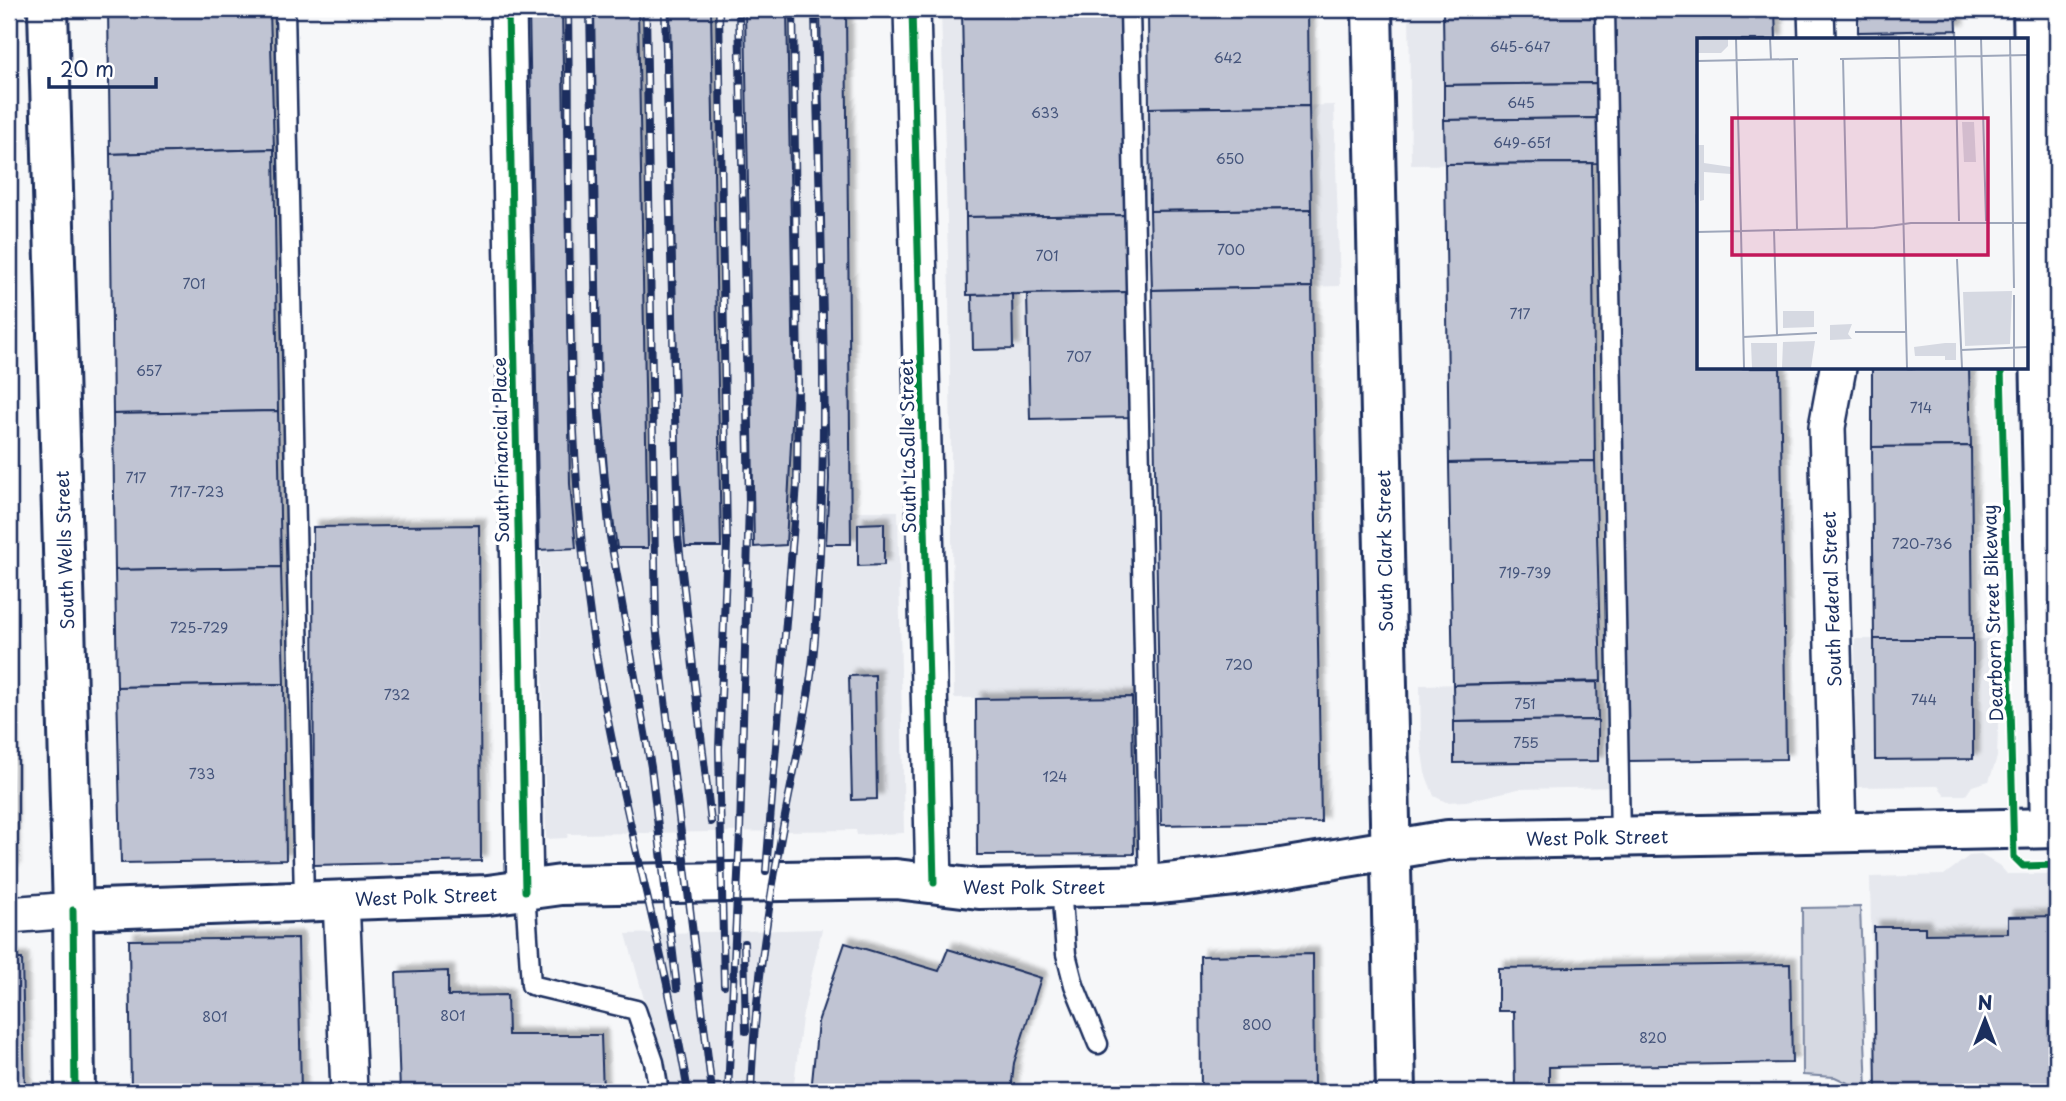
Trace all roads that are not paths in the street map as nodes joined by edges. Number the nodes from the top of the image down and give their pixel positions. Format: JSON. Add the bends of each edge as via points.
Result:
{"nodes":[{"id":1,"x":48,"y":9,"type":"edge"},
{"id":2,"x":285,"y":9,"type":"edge"},
{"id":3,"x":508,"y":9,"type":"edge"},
{"id":4,"x":912,"y":9,"type":"edge"},
{"id":5,"x":1130,"y":9,"type":"edge"},
{"id":6,"x":1372,"y":9,"type":"edge"},
{"id":7,"x":1605,"y":9,"type":"edge"},
{"id":8,"x":1816,"y":9,"type":"edge"},
{"id":9,"x":2033,"y":9,"type":"edge"},
{"id":10,"x":1817,"y":38,"type":"edge"},
{"id":11,"x":1838,"y":369,"type":"edge"},
{"id":12,"x":2054,"y":828,"type":"edge"},
{"id":13,"x":1838,"y":832,"type":"junction"},
{"id":14,"x":1620,"y":837,"type":"junction"},
{"id":15,"x":1390,"y":850,"type":"junction"},
{"id":16,"x":934,"y":883,"type":"junction"},
{"id":17,"x":1149,"y":885,"type":"junction"},
{"id":18,"x":1061,"y":887,"type":"junction"},
{"id":19,"x":525,"y":891,"type":"junction"},
{"id":20,"x":322,"y":899,"type":"junction"},
{"id":21,"x":73,"y":910,"type":"junction"},
{"id":22,"x":9,"y":915,"type":"edge"},
{"id":23,"x":1098,"y":1044,"type":"dead end"},
{"id":24,"x":75,"y":1092,"type":"edge"},
{"id":25,"x":349,"y":1092,"type":"edge"},
{"id":26,"x":659,"y":1092,"type":"edge"},
{"id":27,"x":1396,"y":1092,"type":"edge"}],
"edges":[{"from":1,"to":21,"type":"main road","name":"South Wells Street"},
{"from":2,"to":20,"type":"lane"},
{"from":3,"to":19,"type":"street","name":"South Financial Place"},
{"from":4,"to":16,"type":"street","name":"South LaSalle Street"},
{"from":5,"to":17,"type":"lane"},
{"from":6,"to":15,"type":"main road","name":"South Clark Street"},
{"from":7,"to":14,"type":"lane"},
{"from":8,"to":10,"type":"street"},
{"from":9,"to":12,"type":"main road"},
{"from":11,"to":13,"type":"street","name":"South Federal Street","via":[[1827,427]]},
{"from":12,"to":13,"type":"main road","name":"West Polk Street"},
{"from":13,"to":14,"type":"main road","name":"West Polk Street"},
{"from":14,"to":15,"type":"main road","name":"West Polk Street","via":[[1448,840]]},
{"from":15,"to":17,"type":"main road","name":"West Polk Street"},
{"from":15,"to":27,"type":"main road","name":"South Clark Street"},
{"from":16,"to":18,"type":"main road","name":"West Polk Street","via":[[979,889]]},
{"from":16,"to":19,"type":"main road","name":"West Polk Street","via":[[862,879],[561,885]]},
{"from":17,"to":18,"type":"main road","name":"West Polk Street"},
{"from":18,"to":23,"type":"lane","via":[[1071,975]]},
{"from":19,"to":20,"type":"main road","name":"West Polk Street"},
{"from":19,"to":26,"type":"lane","via":[[531,985],[636,1010]]},
{"from":20,"to":21,"type":"main road","name":"West Polk Street"},
{"from":20,"to":25,"type":"street"},
{"from":21,"to":22,"type":"street","name":"West Polk Street"},
{"from":21,"to":24,"type":"main road","name":"South Wells Street"}]}
